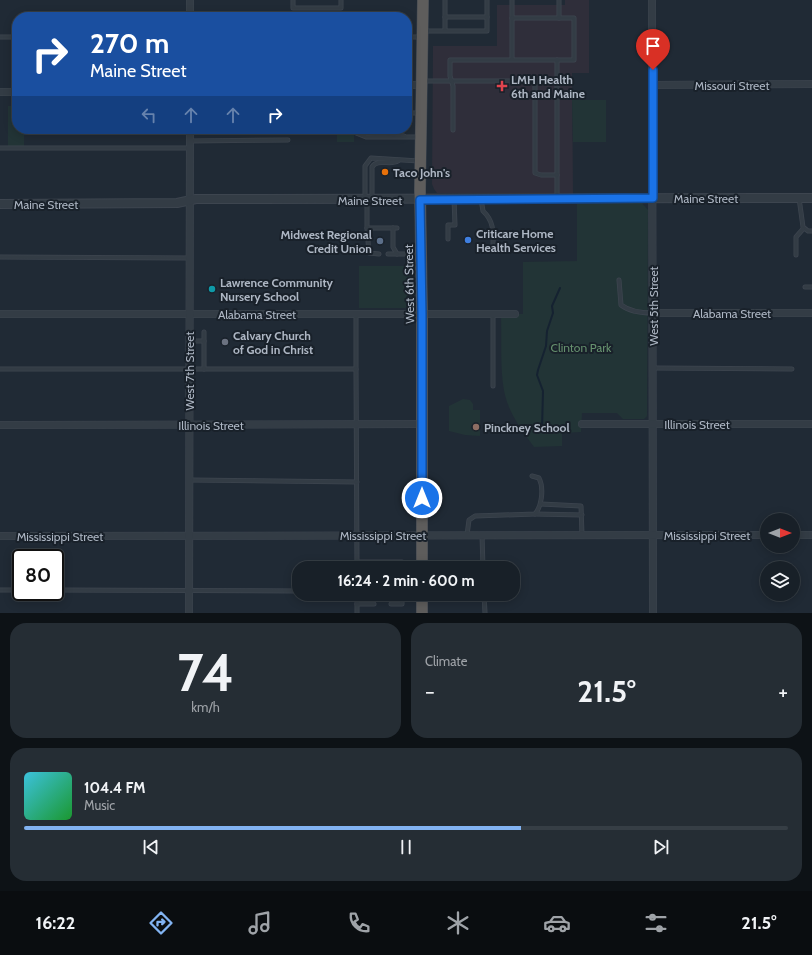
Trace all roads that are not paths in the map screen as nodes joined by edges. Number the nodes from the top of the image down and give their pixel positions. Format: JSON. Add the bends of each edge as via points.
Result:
{"nodes":[{"id":1,"x":190,"y":0,"type":"edge"},
{"id":2,"x":292,"y":0,"type":"edge"},
{"id":3,"x":341,"y":0,"type":"edge"},
{"id":4,"x":423,"y":0,"type":"edge"},
{"id":5,"x":445,"y":0,"type":"edge"},
{"id":6,"x":487,"y":0,"type":"edge"},
{"id":7,"x":512,"y":0,"type":"edge"},
{"id":8,"x":559,"y":0,"type":"edge"},
{"id":9,"x":652,"y":0,"type":"edge"},
{"id":10,"x":190,"y":12,"type":"edge"},
{"id":11,"x":445,"y":17,"type":"junction"},
{"id":12,"x":487,"y":17,"type":"junction"},
{"id":13,"x":512,"y":18,"type":"junction"},
{"id":14,"x":559,"y":18,"type":"junction"},
{"id":15,"x":445,"y":31,"type":"junction"},
{"id":16,"x":423,"y":34,"type":"junction"},
{"id":17,"x":412,"y":36,"type":"edge"},
{"id":18,"x":0,"y":37,"type":"edge"},
{"id":19,"x":12,"y":37,"type":"edge"},
{"id":20,"x":512,"y":60,"type":"junction"},
{"id":21,"x":557,"y":60,"type":"junction"},
{"id":22,"x":452,"y":81,"type":"junction"},
{"id":23,"x":535,"y":81,"type":"junction"},
{"id":24,"x":557,"y":81,"type":"junction"},
{"id":25,"x":422,"y":83,"type":"junction"},
{"id":26,"x":412,"y":84,"type":"edge"},
{"id":27,"x":812,"y":84,"type":"edge"},
{"id":28,"x":653,"y":85,"type":"junction"},
{"id":29,"x":0,"y":92,"type":"edge"},
{"id":30,"x":12,"y":92,"type":"edge"},
{"id":31,"x":412,"y":113,"type":"edge"},
{"id":32,"x":421,"y":113,"type":"junction"},
{"id":33,"x":453,"y":130,"type":"dead end"},
{"id":34,"x":190,"y":134,"type":"edge"},
{"id":35,"x":358,"y":134,"type":"edge"},
{"id":36,"x":398,"y":134,"type":"edge"},
{"id":37,"x":406,"y":137,"type":"junction"},
{"id":38,"x":421,"y":137,"type":"junction"},
{"id":39,"x":288,"y":140,"type":"dead end"},
{"id":40,"x":190,"y":144,"type":"junction"},
{"id":41,"x":0,"y":148,"type":"edge"},
{"id":42,"x":398,"y":161,"type":"junction"},
{"id":43,"x":420,"y":161,"type":"junction"},
{"id":44,"x":557,"y":176,"type":"junction"},
{"id":45,"x":653,"y":198,"type":"junction"},
{"id":46,"x":799,"y":198,"type":"junction"},
{"id":47,"x":812,"y":198,"type":"edge"},
{"id":48,"x":454,"y":199,"type":"junction"},
{"id":49,"x":481,"y":199,"type":"junction"},
{"id":50,"x":557,"y":199,"type":"junction"},
{"id":51,"x":368,"y":200,"type":"junction"},
{"id":52,"x":420,"y":200,"type":"junction"},
{"id":53,"x":189,"y":201,"type":"junction"},
{"id":54,"x":0,"y":204,"type":"edge"},
{"id":55,"x":367,"y":228,"type":"junction"},
{"id":56,"x":803,"y":229,"type":"junction"},
{"id":57,"x":812,"y":231,"type":"edge"},
{"id":58,"x":448,"y":240,"type":"dead end"},
{"id":59,"x":494,"y":250,"type":"dead end"},
{"id":60,"x":379,"y":254,"type":"dead end"},
{"id":61,"x":388,"y":254,"type":"dead end"},
{"id":62,"x":397,"y":254,"type":"junction"},
{"id":63,"x":421,"y":254,"type":"junction"},
{"id":64,"x":796,"y":255,"type":"dead end"},
{"id":65,"x":0,"y":257,"type":"edge"},
{"id":66,"x":189,"y":258,"type":"junction"},
{"id":67,"x":619,"y":280,"type":"dead end"},
{"id":68,"x":805,"y":287,"type":"dead end"},
{"id":69,"x":812,"y":287,"type":"edge"},
{"id":70,"x":653,"y":313,"type":"junction"},
{"id":71,"x":812,"y":313,"type":"edge"},
{"id":72,"x":0,"y":314,"type":"edge"},
{"id":73,"x":189,"y":314,"type":"junction"},
{"id":74,"x":356,"y":314,"type":"junction"},
{"id":75,"x":422,"y":314,"type":"junction"},
{"id":76,"x":493,"y":314,"type":"junction"},
{"id":77,"x":515,"y":314,"type":"dead end"},
{"id":78,"x":204,"y":332,"type":"dead end"},
{"id":79,"x":189,"y":341,"type":"junction"},
{"id":80,"x":204,"y":341,"type":"junction"},
{"id":81,"x":653,"y":368,"type":"junction"},
{"id":82,"x":0,"y":369,"type":"edge"},
{"id":83,"x":189,"y":369,"type":"junction"},
{"id":84,"x":204,"y":369,"type":"junction"},
{"id":85,"x":356,"y":369,"type":"junction"},
{"id":86,"x":792,"y":369,"type":"dead end"},
{"id":87,"x":493,"y":386,"type":"dead end"},
{"id":88,"x":189,"y":424,"type":"junction"},
{"id":89,"x":356,"y":424,"type":"junction"},
{"id":90,"x":422,"y":424,"type":"junction"},
{"id":91,"x":582,"y":424,"type":"dead end"},
{"id":92,"x":653,"y":424,"type":"junction"},
{"id":93,"x":812,"y":424,"type":"edge"},
{"id":94,"x":0,"y":425,"type":"edge"},
{"id":95,"x":532,"y":476,"type":"dead end"},
{"id":96,"x":189,"y":480,"type":"junction"},
{"id":97,"x":356,"y":482,"type":"junction"},
{"id":98,"x":541,"y":504,"type":"junction"},
{"id":99,"x":536,"y":514,"type":"junction"},
{"id":100,"x":582,"y":515,"type":"junction"},
{"id":101,"x":189,"y":535,"type":"junction"},
{"id":102,"x":357,"y":535,"type":"junction"},
{"id":103,"x":422,"y":535,"type":"junction"},
{"id":104,"x":467,"y":535,"type":"junction"},
{"id":105,"x":482,"y":535,"type":"junction"},
{"id":106,"x":582,"y":535,"type":"junction"},
{"id":107,"x":653,"y":535,"type":"junction"},
{"id":108,"x":760,"y":535,"type":"edge"},
{"id":109,"x":800,"y":535,"type":"edge"},
{"id":110,"x":812,"y":535,"type":"edge"},
{"id":111,"x":0,"y":536,"type":"edge"},
{"id":112,"x":357,"y":561,"type":"edge"},
{"id":113,"x":422,"y":561,"type":"edge"},
{"id":114,"x":483,"y":561,"type":"edge"},
{"id":115,"x":0,"y":590,"type":"edge"},
{"id":116,"x":12,"y":590,"type":"edge"},
{"id":117,"x":64,"y":590,"type":"edge"},
{"id":118,"x":189,"y":591,"type":"junction"},
{"id":119,"x":292,"y":591,"type":"edge"},
{"id":120,"x":402,"y":601,"type":"edge"},
{"id":121,"x":422,"y":601,"type":"edge"},
{"id":122,"x":484,"y":601,"type":"edge"},
{"id":123,"x":357,"y":604,"type":"joint"},
{"id":124,"x":374,"y":604,"type":"dead end"},
{"id":125,"x":391,"y":604,"type":"dead end"},
{"id":126,"x":189,"y":613,"type":"edge"},
{"id":127,"x":357,"y":613,"type":"edge"},
{"id":128,"x":422,"y":613,"type":"edge"},
{"id":129,"x":485,"y":613,"type":"edge"},
{"id":130,"x":653,"y":613,"type":"edge"}],
"edges":[{"from":1,"to":10,"type":"street"},
{"from":2,"to":3,"type":"lane","via":[[292,8],[341,8]]},
{"from":4,"to":16,"type":"highway","name":"West 6th Street"},
{"from":5,"to":11,"type":"lane"},
{"from":6,"to":12,"type":"lane"},
{"from":7,"to":13,"type":"lane"},
{"from":8,"to":14,"type":"lane"},
{"from":9,"to":28,"type":"street","name":"West 5th Street"},
{"from":11,"to":12,"type":"lane"},
{"from":11,"to":15,"type":"lane"},
{"from":12,"to":15,"type":"lane","via":[[487,31]]},
{"from":13,"to":14,"type":"lane"},
{"from":13,"to":20,"type":"lane"},
{"from":14,"to":21,"type":"lane","via":[[574,18],[574,60]]},
{"from":15,"to":16,"type":"lane"},
{"from":16,"to":17,"type":"lane"},
{"from":16,"to":25,"type":"highway","name":"West 6th Street"},
{"from":18,"to":19,"type":"lane"},
{"from":20,"to":21,"type":"lane"},
{"from":20,"to":22,"type":"lane","via":[[450,60]]},
{"from":21,"to":24,"type":"lane"},
{"from":22,"to":23,"type":"lane"},
{"from":22,"to":25,"type":"lane"},
{"from":22,"to":33,"type":"lane"},
{"from":23,"to":24,"type":"lane"},
{"from":23,"to":44,"type":"lane","via":[[535,173]]},
{"from":24,"to":44,"type":"lane"},
{"from":25,"to":26,"type":"street"},
{"from":25,"to":32,"type":"highway","name":"West 6th Street"},
{"from":27,"to":28,"type":"street","name":"Missouri Street"},
{"from":28,"to":45,"type":"street","name":"West 5th Street"},
{"from":29,"to":30,"type":"street"},
{"from":31,"to":32,"type":"lane"},
{"from":32,"to":38,"type":"highway","name":"West 6th Street"},
{"from":34,"to":40,"type":"street","name":"West 7th Street"},
{"from":35,"to":37,"type":"lane","via":[[366,137]]},
{"from":36,"to":37,"type":"lane"},
{"from":37,"to":38,"type":"lane"},
{"from":38,"to":43,"type":"highway","name":"West 6th Street"},
{"from":39,"to":40,"type":"lane"},
{"from":40,"to":41,"type":"lane"},
{"from":40,"to":53,"type":"street","name":"West 7th Street"},
{"from":42,"to":43,"type":"lane"},
{"from":42,"to":51,"type":"lane","via":[[376,163],[372,167]]},
{"from":42,"to":51,"type":"lane","via":[[396,158],[371,158],[367,161],[365,166]]},
{"from":43,"to":52,"type":"highway","name":"West 6th Street"},
{"from":44,"to":50,"type":"lane"},
{"from":45,"to":46,"type":"street","name":"Maine Street"},
{"from":45,"to":50,"type":"street","name":"Maine Street"},
{"from":45,"to":70,"type":"street","name":"West 5th Street"},
{"from":46,"to":47,"type":"street","name":"Maine Street"},
{"from":46,"to":56,"type":"lane"},
{"from":48,"to":49,"type":"street","name":"Maine Street"},
{"from":48,"to":52,"type":"street","name":"Maine Street"},
{"from":48,"to":58,"type":"lane","via":[[455,225],[448,225]]},
{"from":49,"to":50,"type":"street","name":"Maine Street"},
{"from":49,"to":59,"type":"lane","via":[[483,211],[493,225]]},
{"from":51,"to":52,"type":"street","name":"Maine Street"},
{"from":51,"to":53,"type":"street","name":"Maine Street"},
{"from":51,"to":55,"type":"lane"},
{"from":52,"to":63,"type":"highway","name":"West 6th Street"},
{"from":53,"to":54,"type":"street","name":"Maine Street","via":[[127,204]]},
{"from":53,"to":66,"type":"street","name":"West 7th Street"},
{"from":55,"to":60,"type":"lane","via":[[368,253]]},
{"from":55,"to":62,"type":"lane","via":[[395,228],[392,247]]},
{"from":56,"to":57,"type":"lane"},
{"from":56,"to":64,"type":"lane","via":[[796,237]]},
{"from":61,"to":62,"type":"lane"},
{"from":62,"to":63,"type":"lane"},
{"from":63,"to":75,"type":"highway","name":"West 6th Street"},
{"from":65,"to":66,"type":"lane"},
{"from":66,"to":73,"type":"street","name":"West 7th Street"},
{"from":67,"to":70,"type":"lane","via":[[621,305],[641,313]]},
{"from":68,"to":69,"type":"lane"},
{"from":70,"to":71,"type":"street","name":"Alabama Street"},
{"from":70,"to":81,"type":"street","name":"West 5th Street"},
{"from":72,"to":73,"type":"street","name":"Alabama Street"},
{"from":73,"to":74,"type":"street","name":"Alabama Street"},
{"from":73,"to":79,"type":"street","name":"West 7th Street"},
{"from":74,"to":75,"type":"street","name":"Alabama Street"},
{"from":74,"to":85,"type":"lane"},
{"from":75,"to":76,"type":"street","name":"Alabama Street"},
{"from":75,"to":90,"type":"highway","name":"West 6th Street"},
{"from":76,"to":77,"type":"street","name":"Alabama Street"},
{"from":76,"to":87,"type":"lane"},
{"from":78,"to":80,"type":"lane"},
{"from":79,"to":80,"type":"lane"},
{"from":79,"to":83,"type":"street","name":"West 7th Street"},
{"from":80,"to":84,"type":"lane"},
{"from":81,"to":86,"type":"lane"},
{"from":81,"to":92,"type":"street","name":"West 5th Street"},
{"from":82,"to":83,"type":"lane"},
{"from":83,"to":84,"type":"lane"},
{"from":83,"to":88,"type":"street","name":"West 7th Street"},
{"from":84,"to":85,"type":"lane"},
{"from":85,"to":89,"type":"lane"},
{"from":88,"to":89,"type":"street","name":"Illinois Street"},
{"from":88,"to":94,"type":"street","name":"Illinois Street"},
{"from":88,"to":96,"type":"street","name":"West 7th Street"},
{"from":89,"to":90,"type":"street","name":"Illinois Street"},
{"from":89,"to":97,"type":"lane"},
{"from":90,"to":103,"type":"highway","name":"West 6th Street"},
{"from":91,"to":92,"type":"street","name":"Illinois Street"},
{"from":92,"to":93,"type":"street","name":"Illinois Street"},
{"from":92,"to":107,"type":"street","name":"West 5th Street"},
{"from":95,"to":98,"type":"lane","via":[[539,478],[541,482]]},
{"from":96,"to":97,"type":"lane"},
{"from":96,"to":101,"type":"street","name":"West 7th Street"},
{"from":97,"to":102,"type":"lane"},
{"from":98,"to":99,"type":"lane"},
{"from":98,"to":100,"type":"lane","via":[[578,504],[581,506]]},
{"from":99,"to":100,"type":"lane"},
{"from":99,"to":104,"type":"lane","via":[[475,516],[469,520]]},
{"from":100,"to":106,"type":"lane"},
{"from":101,"to":102,"type":"street","name":"Mississippi Street"},
{"from":101,"to":111,"type":"street","name":"Mississippi Street"},
{"from":101,"to":118,"type":"street","name":"West 7th Street"},
{"from":102,"to":103,"type":"street","name":"Mississippi Street"},
{"from":102,"to":112,"type":"lane"},
{"from":103,"to":104,"type":"street","name":"Mississippi Street"},
{"from":103,"to":113,"type":"highway","name":"West 6th Street"},
{"from":104,"to":105,"type":"street","name":"Mississippi Street"},
{"from":105,"to":106,"type":"street","name":"Mississippi Street"},
{"from":105,"to":114,"type":"lane"},
{"from":106,"to":107,"type":"street","name":"Mississippi Street"},
{"from":107,"to":108,"type":"street","name":"Mississippi Street"},
{"from":107,"to":130,"type":"street","name":"West 5th Street"},
{"from":109,"to":110,"type":"street"},
{"from":115,"to":116,"type":"lane"},
{"from":117,"to":118,"type":"lane"},
{"from":118,"to":119,"type":"lane"},
{"from":118,"to":126,"type":"street","name":"West 7th Street"},
{"from":120,"to":125,"type":"lane","via":[[402,604]]},
{"from":121,"to":128,"type":"highway"},
{"from":122,"to":129,"type":"lane"},
{"from":123,"to":124,"type":"lane"},
{"from":123,"to":127,"type":"lane"}]}
